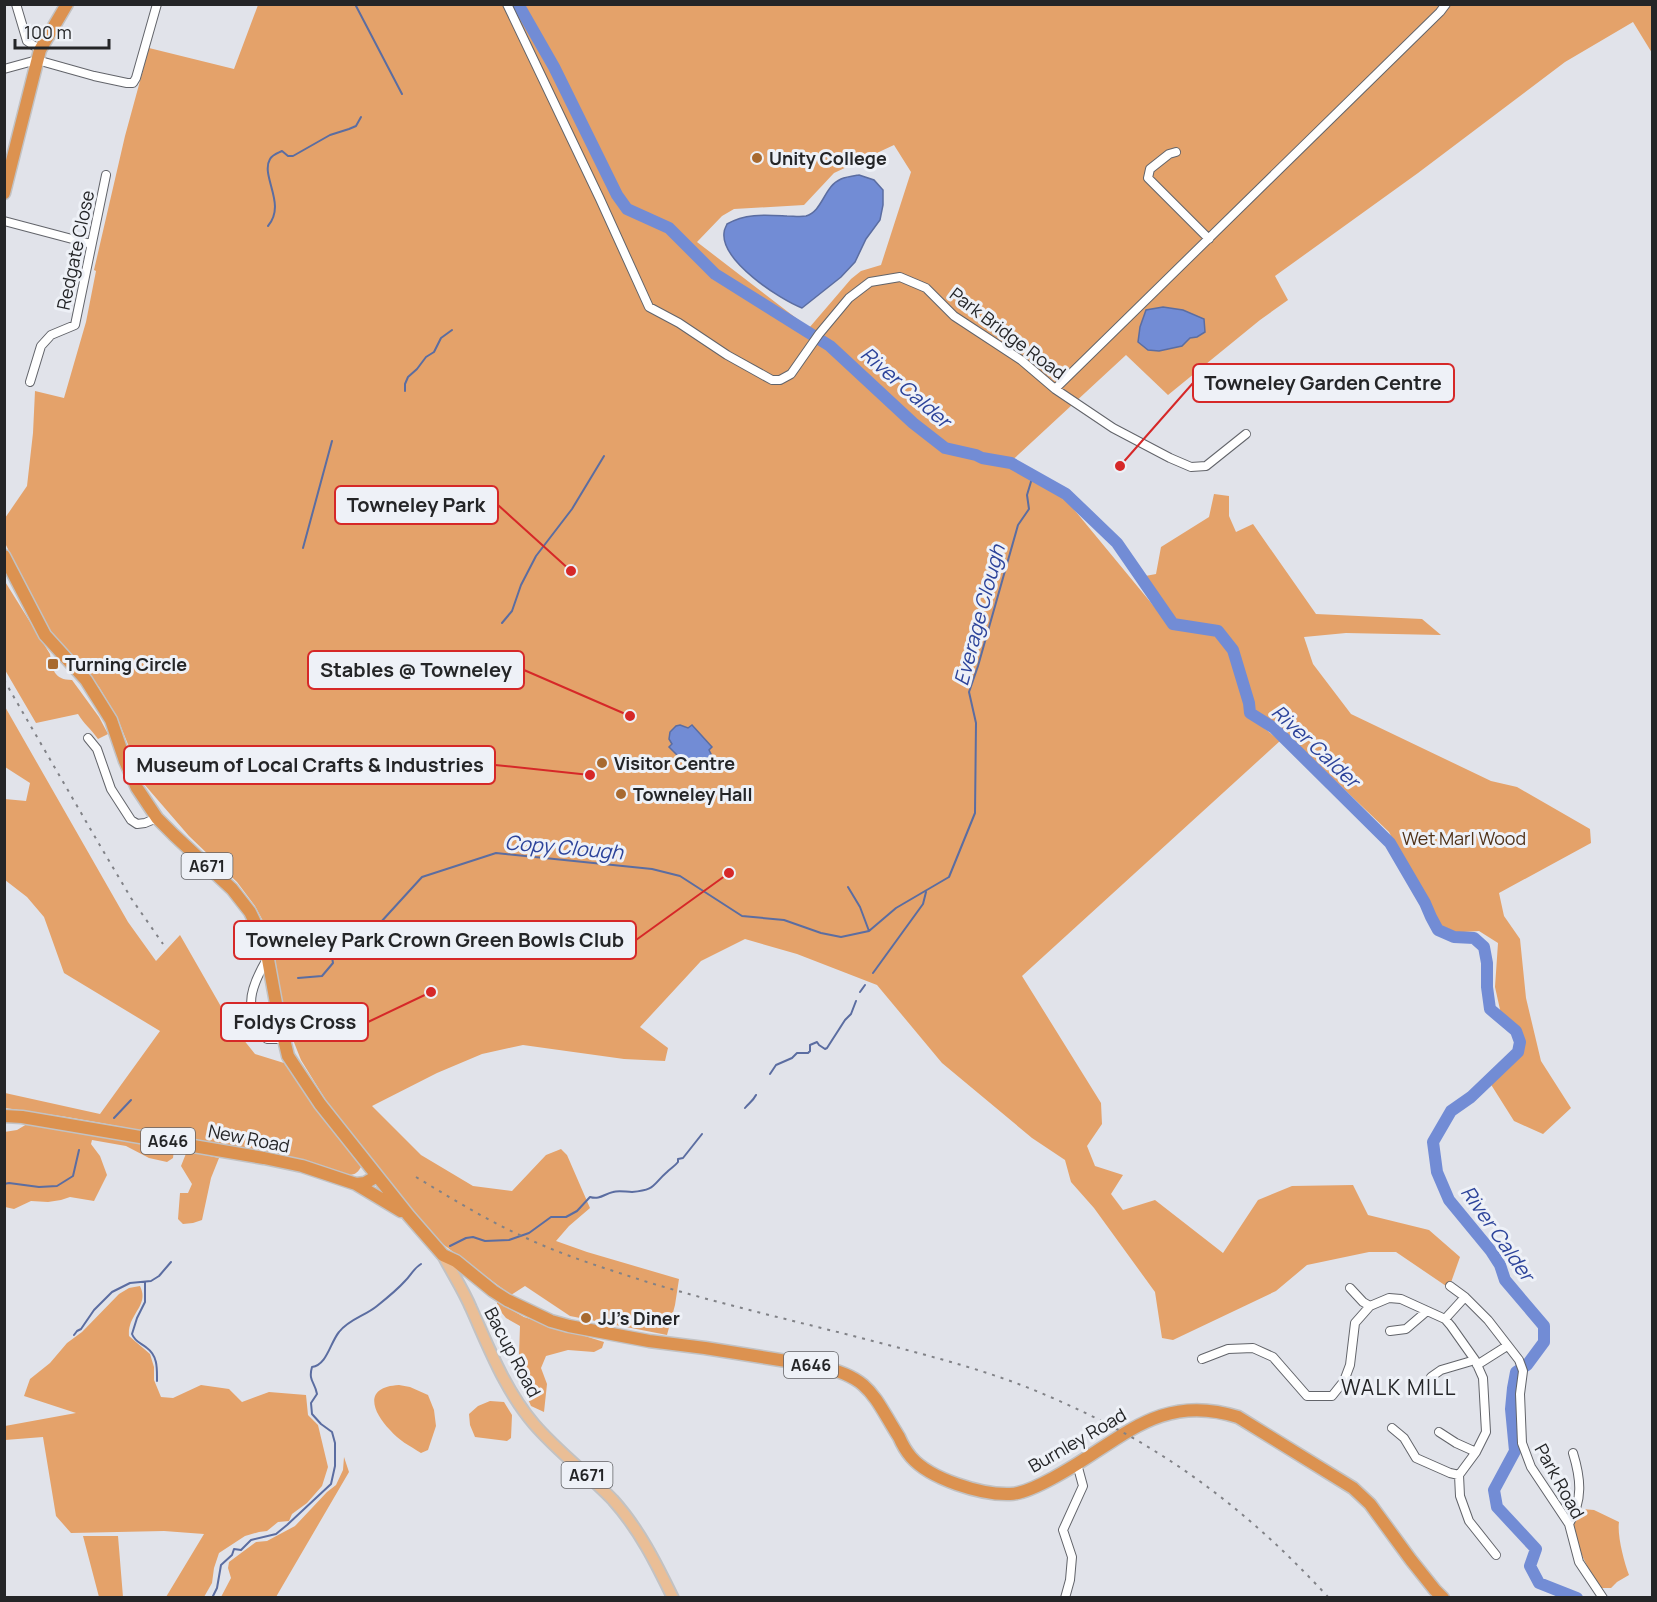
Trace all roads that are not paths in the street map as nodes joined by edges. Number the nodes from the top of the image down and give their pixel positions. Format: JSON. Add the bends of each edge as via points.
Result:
{"nodes":[{"id":1,"x":16,"y":4,"type":"edge"},
{"id":2,"x":67,"y":4,"type":"edge"},
{"id":3,"x":157,"y":4,"type":"edge"},
{"id":4,"x":507,"y":4,"type":"edge"},
{"id":5,"x":1446,"y":4,"type":"edge"},
{"id":6,"x":38,"y":55,"type":"junction"},
{"id":7,"x":4,"y":69,"type":"edge"},
{"id":8,"x":1176,"y":152,"type":"dead end"},
{"id":9,"x":7,"y":171,"type":"edge"},
{"id":10,"x":106,"y":175,"type":"dead end"},
{"id":11,"x":4,"y":193,"type":"edge"},
{"id":12,"x":4,"y":221,"type":"edge"},
{"id":13,"x":1209,"y":239,"type":"junction"},
{"id":14,"x":91,"y":244,"type":"junction"},
{"id":15,"x":30,"y":381,"type":"dead end"},
{"id":16,"x":1056,"y":389,"type":"junction"},
{"id":17,"x":1246,"y":434,"type":"dead end"},
{"id":18,"x":4,"y":556,"type":"edge"},
{"id":19,"x":88,"y":738,"type":"dead end"},
{"id":20,"x":157,"y":818,"type":"junction"},
{"id":21,"x":268,"y":957,"type":"junction"},
{"id":22,"x":284,"y":1039,"type":"junction"},
{"id":23,"x":4,"y":1116,"type":"edge"},
{"id":24,"x":377,"y":1176,"type":"junction"},
{"id":25,"x":356,"y":1184,"type":"junction"},
{"id":26,"x":409,"y":1216,"type":"junction"},
{"id":27,"x":443,"y":1255,"type":"junction"},
{"id":28,"x":1450,"y":1286,"type":"dead end"},
{"id":29,"x":1350,"y":1288,"type":"dead end"},
{"id":30,"x":1465,"y":1297,"type":"junction"},
{"id":31,"x":1370,"y":1306,"type":"junction"},
{"id":32,"x":1427,"y":1311,"type":"junction"},
{"id":33,"x":1445,"y":1319,"type":"junction"},
{"id":34,"x":1390,"y":1331,"type":"dead end"},
{"id":35,"x":1507,"y":1346,"type":"junction"},
{"id":36,"x":1202,"y":1359,"type":"dead end"},
{"id":37,"x":1476,"y":1363,"type":"junction"},
{"id":38,"x":1431,"y":1377,"type":"dead end"},
{"id":39,"x":1392,"y":1428,"type":"dead end"},
{"id":40,"x":1439,"y":1432,"type":"dead end"},
{"id":41,"x":1476,"y":1452,"type":"junction"},
{"id":42,"x":1573,"y":1453,"type":"dead end"},
{"id":43,"x":1077,"y":1464,"type":"junction"},
{"id":44,"x":1459,"y":1476,"type":"junction"},
{"id":45,"x":1569,"y":1524,"type":"junction"},
{"id":46,"x":1496,"y":1555,"type":"dead end"},
{"id":47,"x":673,"y":1598,"type":"edge"},
{"id":48,"x":1065,"y":1598,"type":"edge"},
{"id":49,"x":1443,"y":1598,"type":"edge"},
{"id":50,"x":1603,"y":1598,"type":"edge"}],
"edges":[{"from":1,"to":6,"type":"street","via":[[27,40]]},
{"from":2,"to":6,"type":"highway"},
{"from":3,"to":6,"type":"street","via":[[133,83],[94,76]]},
{"from":4,"to":16,"type":"street","name":"Park Bridge Road","via":[[650,307],[727,355],[772,380],[780,380],[791,374],[849,298],[870,282],[900,277],[926,288],[954,316],[1021,360]]},
{"from":5,"to":13,"type":"street"},
{"from":6,"to":7,"type":"street"},
{"from":6,"to":9,"type":"highway"},
{"from":8,"to":13,"type":"street","via":[[1150,169],[1148,178]]},
{"from":9,"to":11,"type":"highway"},
{"from":10,"to":14,"type":"street","name":"Redgate Close"},
{"from":12,"to":14,"type":"street"},
{"from":13,"to":16,"type":"street"},
{"from":14,"to":15,"type":"street","name":"Redgate Close","via":[[75,325],[51,335],[41,345]]},
{"from":16,"to":17,"type":"street","name":"Park Bridge Road","via":[[1128,437],[1191,466],[1206,466]]},
{"from":18,"to":20,"type":"highway","number":"A671","via":[[45,635],[86,680],[111,720],[137,788]]},
{"from":19,"to":20,"type":"street","via":[[97,748],[111,789],[130,820],[137,824]]},
{"from":20,"to":21,"type":"highway","number":"A671","via":[[232,889],[250,912]]},
{"from":21,"to":22,"type":"highway","number":"A671"},
{"from":21,"to":22,"type":"street","via":[[253,989],[251,1006],[267,1039]]},
{"from":22,"to":24,"type":"highway","number":"A671","via":[[288,1056],[320,1104]]},
{"from":23,"to":25,"type":"highway","name":"New Road","number":"A646","via":[[264,1158]]},
{"from":24,"to":25,"type":"highway"},
{"from":24,"to":26,"type":"highway","name":"Burnley Road"},
{"from":25,"to":26,"type":"highway","name":"New Road"},
{"from":26,"to":27,"type":"highway","name":"Burnley Road"},
{"from":27,"to":43,"type":"highway","name":"Burnley Road","number":"A646","via":[[493,1292],[551,1321],[649,1341],[818,1366],[850,1375],[878,1401],[918,1465],[980,1490],[1012,1494],[1042,1484]]},
{"from":27,"to":47,"type":"main road","name":"Bacup Road","number":"A671","via":[[513,1396],[535,1424],[614,1501],[656,1562]]},
{"from":28,"to":30,"type":"street"},
{"from":29,"to":31,"type":"street"},
{"from":30,"to":33,"type":"street"},
{"from":30,"to":35,"type":"street"},
{"from":31,"to":32,"type":"street","via":[[1389,1298],[1401,1299]]},
{"from":31,"to":36,"type":"street","via":[[1355,1323],[1350,1365],[1332,1396],[1307,1396],[1273,1357],[1253,1348],[1228,1349]]},
{"from":32,"to":33,"type":"street"},
{"from":32,"to":34,"type":"street","via":[[1406,1329]]},
{"from":33,"to":37,"type":"street"},
{"from":35,"to":37,"type":"street"},
{"from":35,"to":45,"type":"street","name":"Park Road","via":[[1523,1371],[1522,1443],[1531,1467]]},
{"from":37,"to":38,"type":"street","via":[[1441,1370]]},
{"from":37,"to":41,"type":"street","via":[[1483,1378],[1486,1432]]},
{"from":39,"to":44,"type":"street","via":[[1404,1438],[1416,1458]]},
{"from":40,"to":41,"type":"street"},
{"from":41,"to":44,"type":"street"},
{"from":42,"to":45,"type":"street","via":[[1579,1489],[1576,1512]]},
{"from":43,"to":48,"type":"street","via":[[1083,1486],[1063,1530],[1072,1557]]},
{"from":43,"to":49,"type":"highway","name":"Burnley Road","number":"A646","via":[[1154,1418],[1197,1410],[1238,1417],[1353,1488],[1370,1504]]},
{"from":44,"to":46,"type":"street","via":[[1460,1496],[1471,1524]]},
{"from":45,"to":50,"type":"street","name":"Park Road","via":[[1579,1562]]}]}
